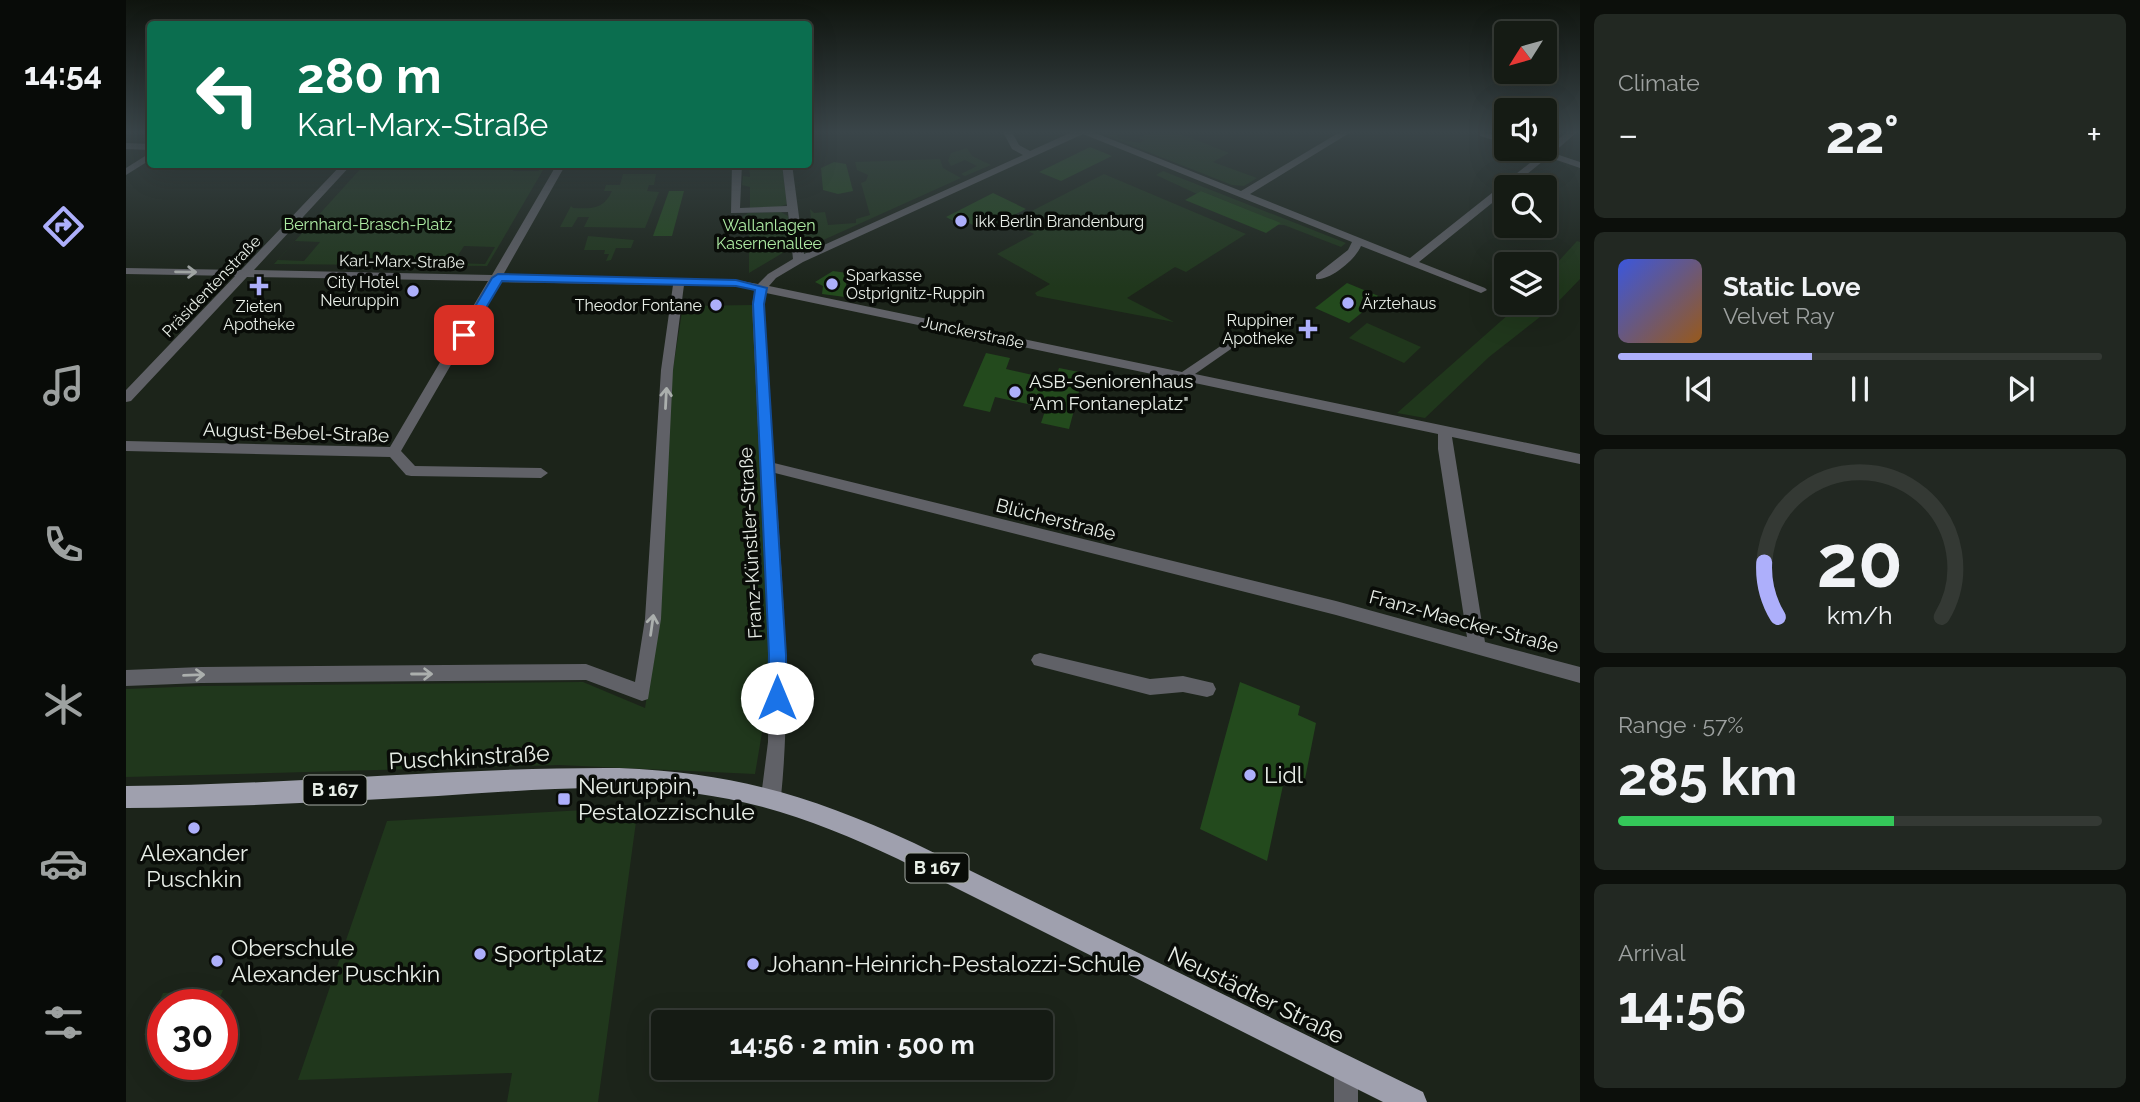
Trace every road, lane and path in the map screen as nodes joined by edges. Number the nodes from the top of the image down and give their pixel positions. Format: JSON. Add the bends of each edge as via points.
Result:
{"nodes":[{"id":1,"x":330,"y":183,"type":"edge"},
{"id":2,"x":551,"y":183,"type":"edge"},
{"id":3,"x":736,"y":183,"type":"edge"},
{"id":4,"x":790,"y":183,"type":"edge"},
{"id":5,"x":968,"y":183,"type":"edge"},
{"id":6,"x":1216,"y":183,"type":"edge"},
{"id":7,"x":1261,"y":183,"type":"edge"},
{"id":8,"x":1512,"y":183,"type":"edge"},
{"id":9,"x":1243,"y":194,"type":"junction"},
{"id":10,"x":793,"y":209,"type":"junction"},
{"id":11,"x":1358,"y":240,"type":"junction"},
{"id":12,"x":799,"y":260,"type":"junction"},
{"id":13,"x":1412,"y":262,"type":"junction"},
{"id":14,"x":126,"y":271,"type":"edge"},
{"id":15,"x":245,"y":274,"type":"junction"},
{"id":16,"x":1320,"y":277,"type":"dead end"},
{"id":17,"x":498,"y":278,"type":"junction"},
{"id":18,"x":679,"y":282,"type":"junction"},
{"id":19,"x":761,"y":288,"type":"junction"},
{"id":20,"x":1480,"y":290,"type":"dead end"},
{"id":21,"x":1237,"y":340,"type":"dead end"},
{"id":22,"x":1184,"y":376,"type":"junction"},
{"id":23,"x":126,"y":398,"type":"edge"},
{"id":24,"x":1445,"y":430,"type":"junction"},
{"id":25,"x":126,"y":446,"type":"edge"},
{"id":26,"x":394,"y":452,"type":"junction"},
{"id":27,"x":1580,"y":458,"type":"edge"},
{"id":28,"x":767,"y":466,"type":"junction"},
{"id":29,"x":541,"y":473,"type":"dead end"},
{"id":30,"x":1336,"y":608,"type":"joint"},
{"id":31,"x":1477,"y":646,"type":"junction"},
{"id":32,"x":1040,"y":660,"type":"dead end"},
{"id":33,"x":1580,"y":675,"type":"edge"},
{"id":34,"x":126,"y":678,"type":"edge"},
{"id":35,"x":1207,"y":690,"type":"dead end"},
{"id":36,"x":126,"y":797,"type":"edge"},
{"id":37,"x":771,"y":797,"type":"junction"},
{"id":38,"x":1346,"y":1070,"type":"junction"},
{"id":39,"x":1346,"y":1102,"type":"edge"},
{"id":40,"x":1413,"y":1102,"type":"edge"}],
"edges":[{"from":1,"to":15,"type":"street","name":"Präsidentenstraße"},
{"from":2,"to":17,"type":"street"},
{"from":3,"to":10,"type":"street","via":[[735,211]]},
{"from":4,"to":10,"type":"street"},
{"from":5,"to":12,"type":"street"},
{"from":6,"to":9,"type":"street"},
{"from":7,"to":9,"type":"street"},
{"from":8,"to":13,"type":"street"},
{"from":9,"to":11,"type":"street"},
{"from":10,"to":12,"type":"street"},
{"from":11,"to":13,"type":"street"},
{"from":11,"to":16,"type":"street","via":[[1353,252]]},
{"from":12,"to":19,"type":"street"},
{"from":13,"to":20,"type":"street"},
{"from":14,"to":15,"type":"street","name":"Karl-Marx-Straße","one_way":true},
{"from":15,"to":17,"type":"street","name":"Karl-Marx-Straße"},
{"from":15,"to":23,"type":"street","name":"Präsidentenstraße"},
{"from":17,"to":18,"type":"street","name":"Karl-Marx-Straße"},
{"from":17,"to":26,"type":"street"},
{"from":18,"to":19,"type":"street","name":"Karl-Marx-Straße"},
{"from":34,"to":18,"type":"street","one_way":true,"via":[[586,672],[642,693],[653,619],[667,370]]},
{"from":19,"to":22,"type":"street","name":"Junckerstraße"},
{"from":19,"to":28,"type":"street","name":"Franz-Künstler-Straße","via":[[758,304]]},
{"from":21,"to":22,"type":"street"},
{"from":22,"to":24,"type":"street","name":"Junckerstraße"},
{"from":24,"to":27,"type":"street","name":"Junckerstraße"},
{"from":24,"to":31,"type":"street"},
{"from":25,"to":26,"type":"street","name":"August-Bebel-Straße"},
{"from":26,"to":29,"type":"street","name":"August-Bebel-Straße","via":[[411,471]]},
{"from":28,"to":30,"type":"street","name":"Blücherstraße"},
{"from":28,"to":37,"type":"street","name":"Franz-Künstler-Straße","via":[[778,655]]},
{"from":30,"to":31,"type":"street","name":"Franz-Maecker-Straße"},
{"from":31,"to":33,"type":"street","name":"Franz-Maecker-Straße"},
{"from":32,"to":35,"type":"street","via":[[1150,687],[1182,684]]},
{"from":36,"to":37,"type":"main road","name":"Puschkinstraße","number":"B 167","via":[[258,795],[545,779],[650,780]]},
{"from":37,"to":38,"type":"main road","name":"Neustädter Straße","number":"B 167","via":[[804,806],[884,842]]},
{"from":38,"to":39,"type":"street"},
{"from":38,"to":40,"type":"main road","name":"Neustädter Straße","number":"B 167"}]}
